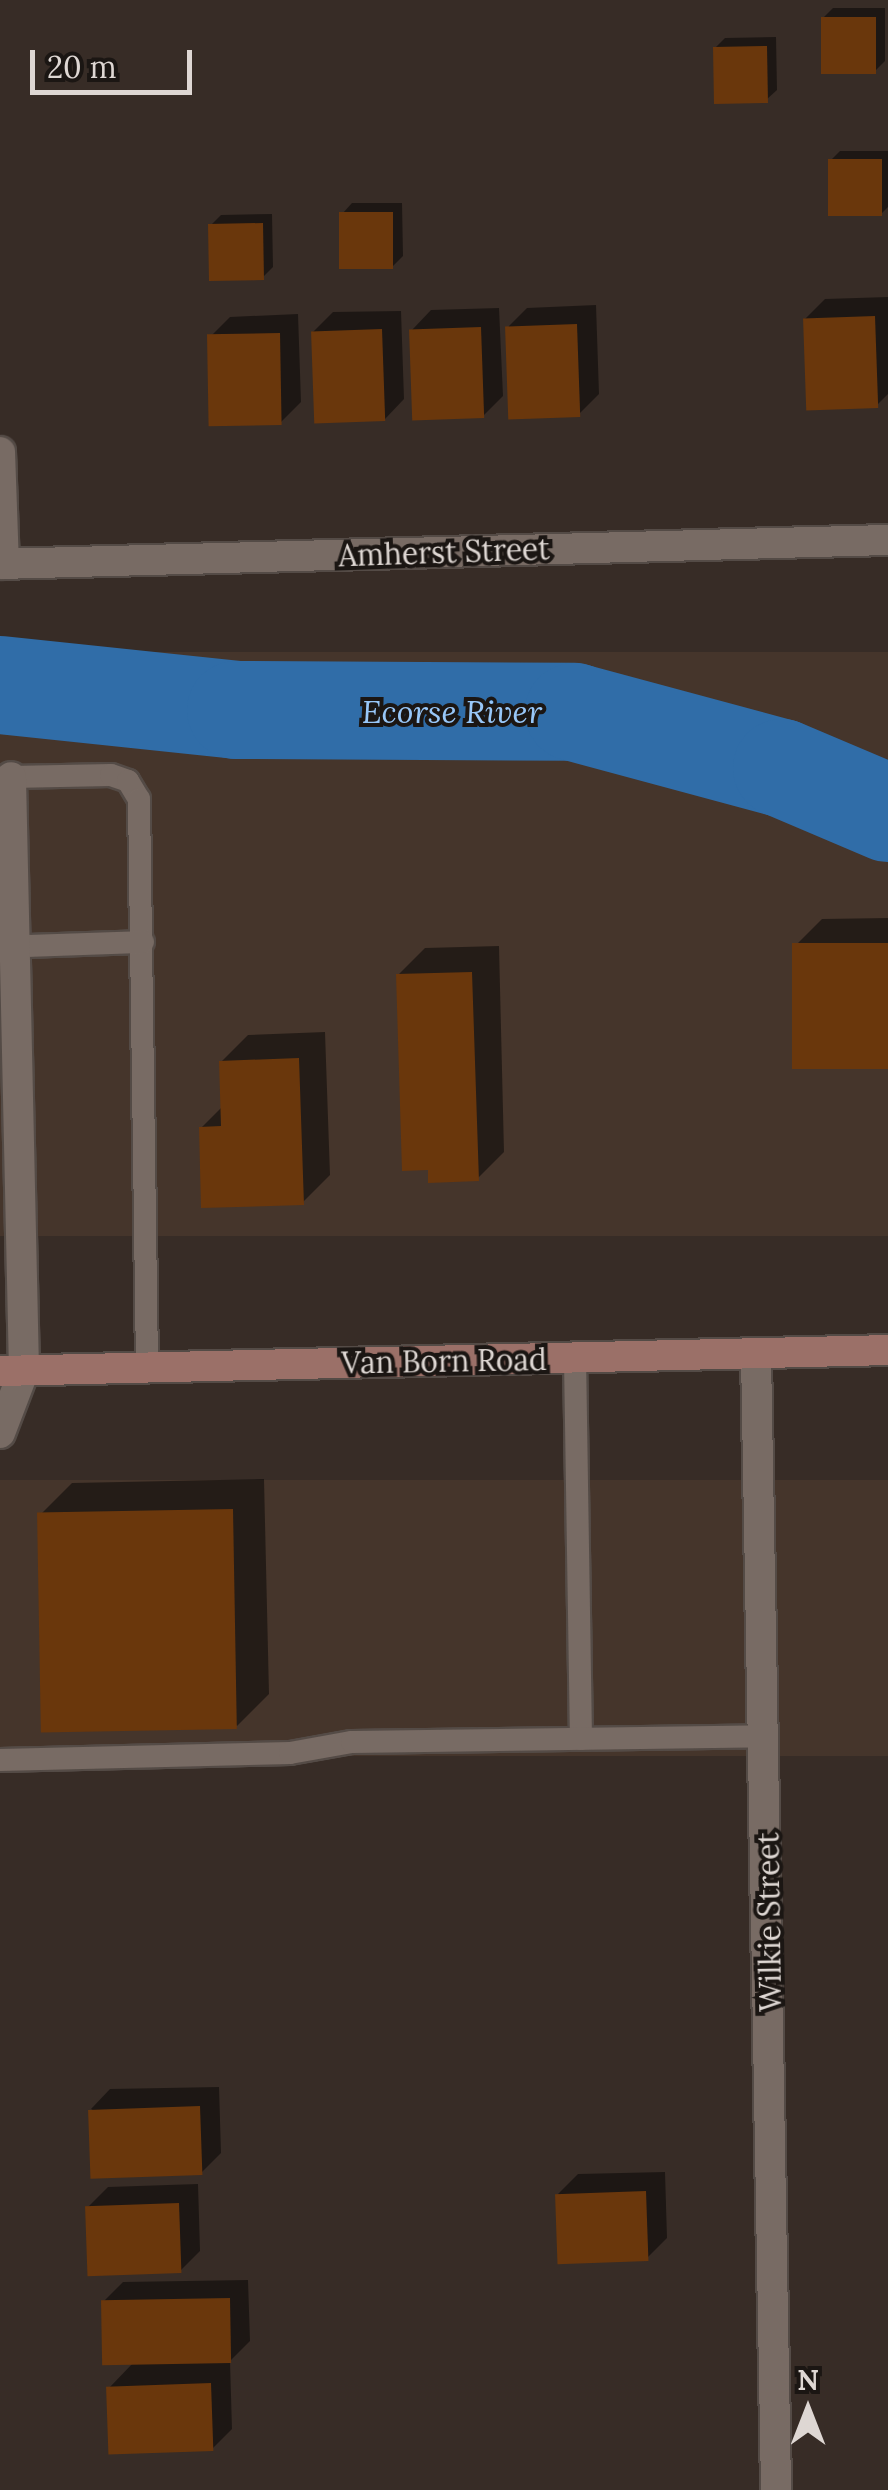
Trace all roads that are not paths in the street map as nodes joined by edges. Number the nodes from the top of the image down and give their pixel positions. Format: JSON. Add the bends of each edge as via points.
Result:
{"nodes":[{"id":1,"x":0,"y":452,"type":"edge"},
{"id":2,"x":888,"y":540,"type":"edge"},
{"id":3,"x":2,"y":564,"type":"edge"},
{"id":4,"x":11,"y":777,"type":"joint"},
{"id":5,"x":7,"y":810,"type":"edge"},
{"id":6,"x":143,"y":942,"type":"junction"},
{"id":7,"x":9,"y":947,"type":"edge"},
{"id":8,"x":888,"y":1350,"type":"edge"},
{"id":9,"x":756,"y":1354,"type":"junction"},
{"id":10,"x":574,"y":1358,"type":"junction"},
{"id":11,"x":148,"y":1367,"type":"junction"},
{"id":12,"x":12,"y":1370,"type":"edge"},
{"id":13,"x":0,"y":1433,"type":"edge"},
{"id":14,"x":767,"y":1736,"type":"junction"},
{"id":15,"x":581,"y":1738,"type":"junction"},
{"id":16,"x":0,"y":1760,"type":"edge"},
{"id":17,"x":776,"y":2490,"type":"edge"}],
"edges":[{"from":1,"to":3,"type":"street"},
{"from":2,"to":3,"type":"street","name":"Amherst Street"},
{"from":4,"to":5,"type":"street"},
{"from":4,"to":6,"type":"lane","via":[[111,775],[128,782],[139,799]]},
{"from":5,"to":7,"type":"street"},
{"from":6,"to":7,"type":"lane"},
{"from":6,"to":11,"type":"lane"},
{"from":7,"to":12,"type":"street"},
{"from":8,"to":9,"type":"main road","name":"Van Born Road"},
{"from":9,"to":10,"type":"main road","name":"Van Born Road"},
{"from":9,"to":14,"type":"street","name":"Wilkie Street"},
{"from":10,"to":11,"type":"main road","name":"Van Born Road"},
{"from":10,"to":15,"type":"lane"},
{"from":11,"to":12,"type":"main road","name":"Van Born Road"},
{"from":12,"to":13,"type":"street"},
{"from":14,"to":15,"type":"lane"},
{"from":14,"to":17,"type":"street","name":"Wilkie Street"},
{"from":15,"to":16,"type":"lane"}]}
